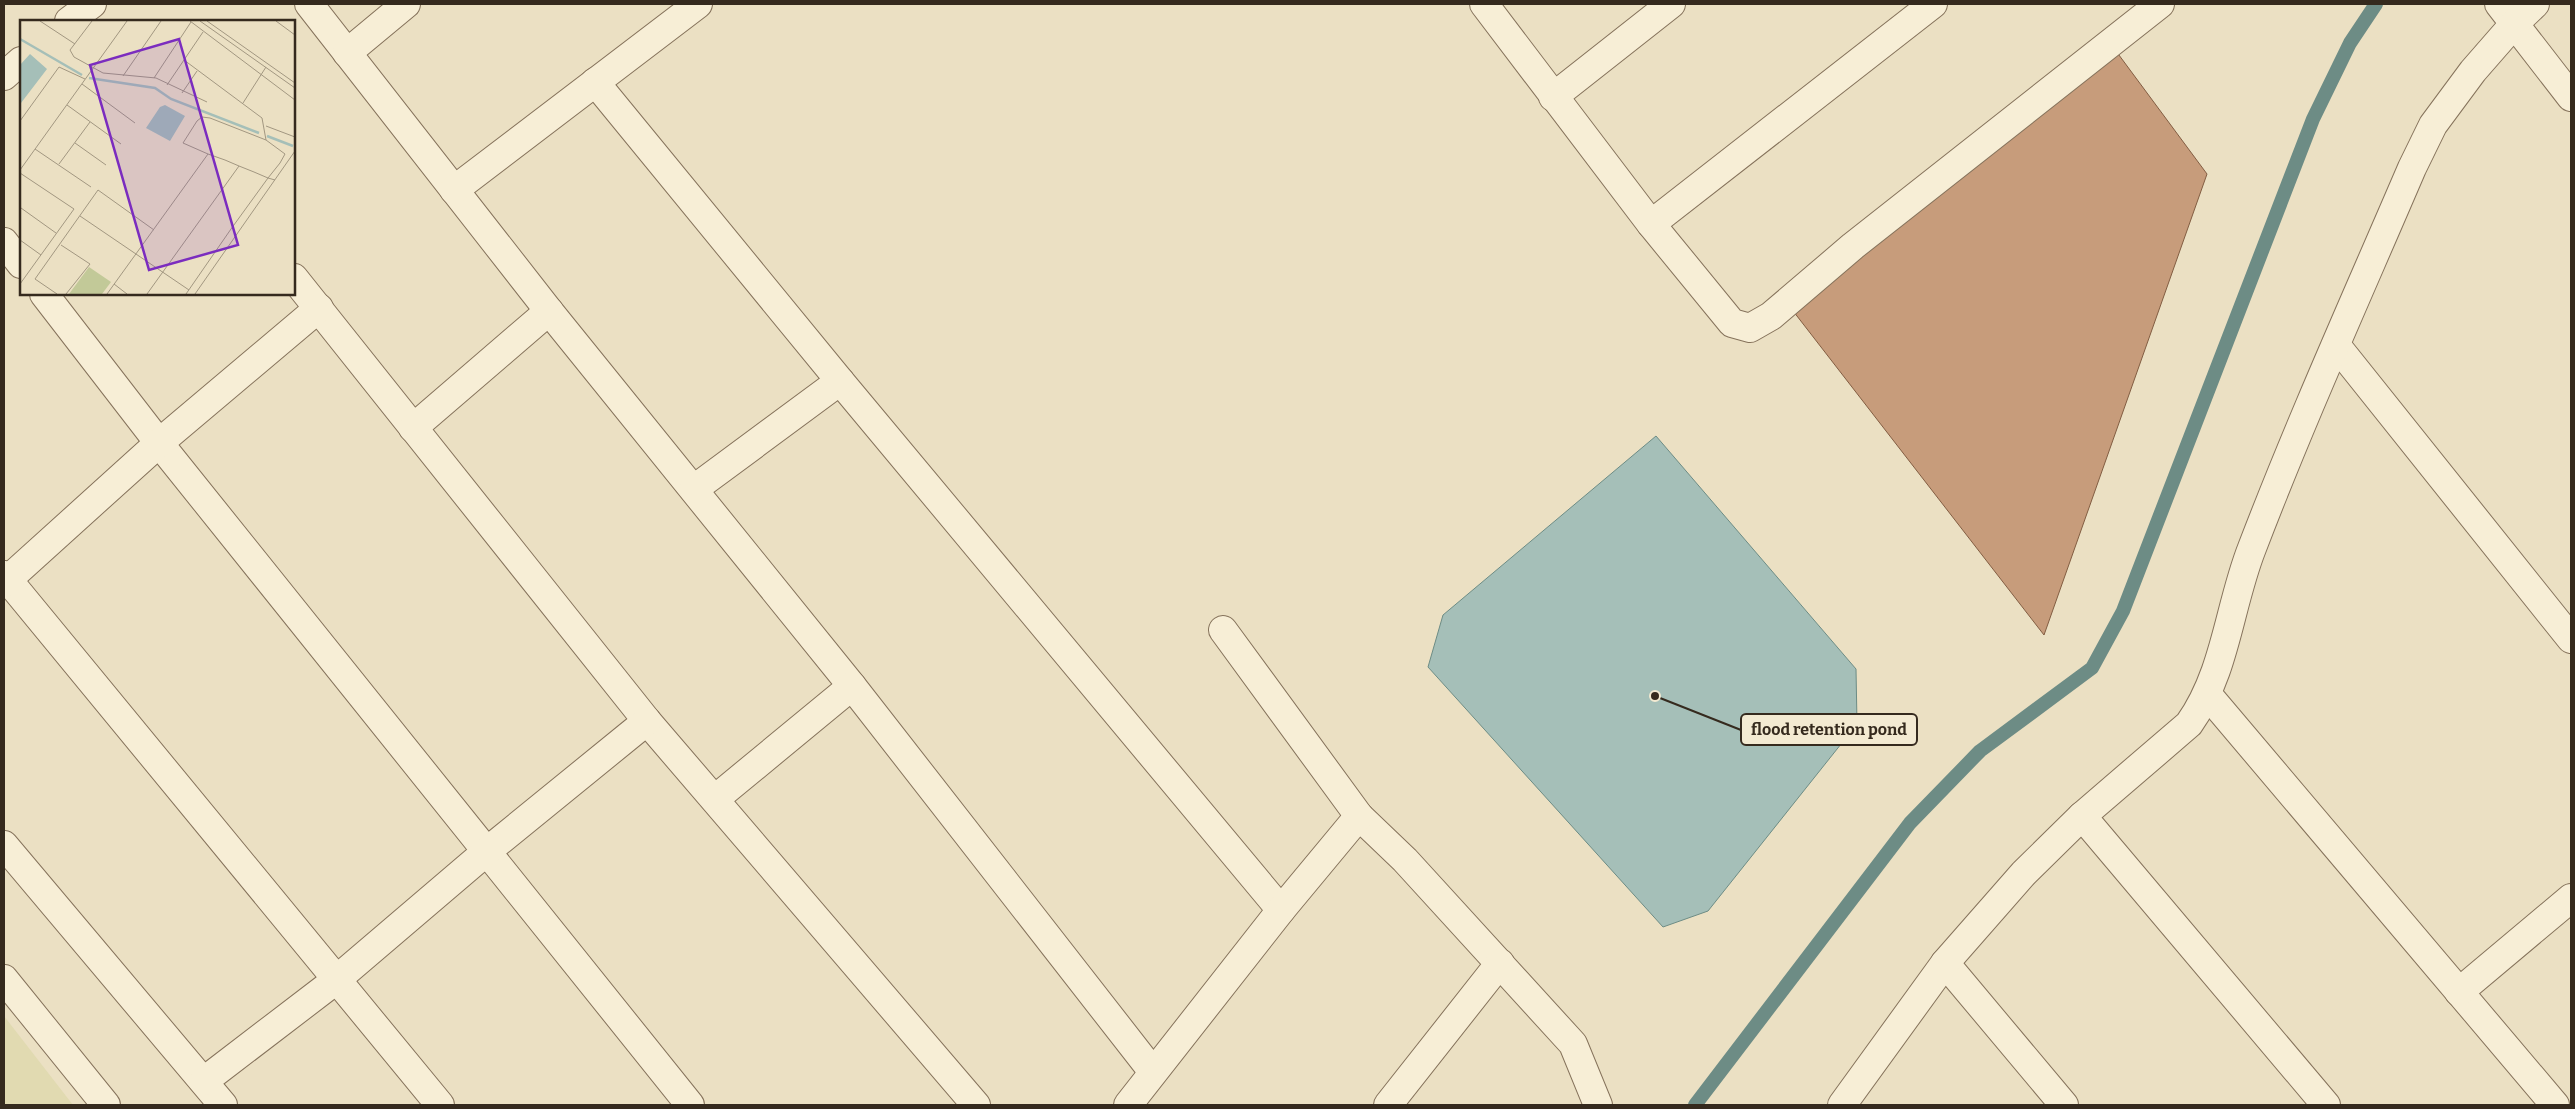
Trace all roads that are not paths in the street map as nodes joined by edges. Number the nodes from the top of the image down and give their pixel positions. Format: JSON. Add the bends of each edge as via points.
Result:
{"nodes":[{"id":1,"x":309,"y":4,"type":"edge"},
{"id":2,"x":406,"y":4,"type":"edge"},
{"id":3,"x":698,"y":4,"type":"edge"},
{"id":4,"x":1484,"y":4,"type":"edge"},
{"id":5,"x":1670,"y":4,"type":"edge"},
{"id":6,"x":1934,"y":4,"type":"edge"},
{"id":7,"x":2160,"y":4,"type":"edge"},
{"id":8,"x":2535,"y":4,"type":"edge"},
{"id":9,"x":2130,"y":12,"type":"edge"},
{"id":10,"x":2506,"y":14,"type":"edge"},
{"id":11,"x":347,"y":53,"type":"junction"},
{"id":12,"x":20,"y":62,"type":"edge"},
{"id":13,"x":4,"y":76,"type":"edge"},
{"id":14,"x":595,"y":82,"type":"junction"},
{"id":15,"x":1553,"y":97,"type":"junction"},
{"id":16,"x":2571,"y":97,"type":"edge"},
{"id":17,"x":454,"y":190,"type":"junction"},
{"id":18,"x":1651,"y":224,"type":"junction"},
{"id":19,"x":4,"y":242,"type":"edge"},
{"id":20,"x":20,"y":263,"type":"edge"},
{"id":21,"x":295,"y":279,"type":"edge"},
{"id":22,"x":45,"y":295,"type":"edge"},
{"id":23,"x":319,"y":308,"type":"junction"},
{"id":24,"x":549,"y":311,"type":"junction"},
{"id":25,"x":2336,"y":345,"type":"junction"},
{"id":26,"x":840,"y":381,"type":"junction"},
{"id":27,"x":413,"y":428,"type":"junction"},
{"id":28,"x":159,"y":443,"type":"junction"},
{"id":29,"x":694,"y":489,"type":"junction"},
{"id":30,"x":5,"y":579,"type":"edge"},
{"id":31,"x":1223,"y":630,"type":"dead end"},
{"id":32,"x":2571,"y":639,"type":"edge"},
{"id":33,"x":852,"y":686,"type":"junction"},
{"id":34,"x":2208,"y":695,"type":"junction"},
{"id":35,"x":647,"y":721,"type":"junction"},
{"id":36,"x":715,"y":799,"type":"junction"},
{"id":37,"x":1360,"y":816,"type":"junction"},
{"id":38,"x":2082,"y":816,"type":"junction"},
{"id":39,"x":4,"y":845,"type":"edge"},
{"id":40,"x":486,"y":852,"type":"junction"},
{"id":41,"x":2571,"y":898,"type":"edge"},
{"id":42,"x":1281,"y":910,"type":"junction"},
{"id":43,"x":1500,"y":963,"type":"junction"},
{"id":44,"x":1945,"y":963,"type":"junction"},
{"id":45,"x":4,"y":979,"type":"edge"},
{"id":46,"x":336,"y":980,"type":"junction"},
{"id":47,"x":2459,"y":992,"type":"junction"},
{"id":48,"x":1153,"y":1072,"type":"junction"},
{"id":49,"x":204,"y":1081,"type":"junction"},
{"id":50,"x":2314,"y":1101,"type":"edge"},
{"id":51,"x":106,"y":1105,"type":"edge"},
{"id":52,"x":223,"y":1105,"type":"edge"},
{"id":53,"x":440,"y":1105,"type":"edge"},
{"id":54,"x":690,"y":1105,"type":"edge"},
{"id":55,"x":976,"y":1105,"type":"edge"},
{"id":56,"x":1128,"y":1105,"type":"edge"},
{"id":57,"x":1388,"y":1105,"type":"edge"},
{"id":58,"x":1598,"y":1105,"type":"edge"},
{"id":59,"x":1842,"y":1105,"type":"edge"},
{"id":60,"x":2064,"y":1105,"type":"edge"},
{"id":61,"x":2554,"y":1105,"type":"edge"}],
"edges":[{"from":1,"to":11,"type":"street"},
{"from":2,"to":11,"type":"street"},
{"from":3,"to":14,"type":"street"},
{"from":4,"to":15,"type":"street"},
{"from":5,"to":15,"type":"street"},
{"from":6,"to":18,"type":"street"},
{"from":7,"to":9,"type":"street"},
{"from":8,"to":10,"type":"street"},
{"from":9,"to":18,"type":"street","via":[[1771,316],[1750,328],[1732,323]]},
{"from":10,"to":16,"type":"street"},
{"from":10,"to":25,"type":"street","via":[[2473,71],[2433,125]]},
{"from":11,"to":17,"type":"street"},
{"from":12,"to":13,"type":"street"},
{"from":14,"to":17,"type":"street"},
{"from":14,"to":26,"type":"street"},
{"from":15,"to":18,"type":"street"},
{"from":17,"to":24,"type":"street"},
{"from":19,"to":20,"type":"street"},
{"from":21,"to":23,"type":"street"},
{"from":22,"to":28,"type":"street"},
{"from":23,"to":27,"type":"street"},
{"from":23,"to":28,"type":"street"},
{"from":24,"to":27,"type":"street"},
{"from":24,"to":29,"type":"street"},
{"from":25,"to":32,"type":"street"},
{"from":25,"to":34,"type":"street","via":[[2251,550]]},
{"from":26,"to":29,"type":"street"},
{"from":26,"to":42,"type":"street"},
{"from":27,"to":35,"type":"street"},
{"from":28,"to":30,"type":"street"},
{"from":28,"to":40,"type":"street"},
{"from":29,"to":33,"type":"street"},
{"from":30,"to":46,"type":"street"},
{"from":31,"to":37,"type":"street"},
{"from":33,"to":36,"type":"street"},
{"from":33,"to":48,"type":"street"},
{"from":34,"to":38,"type":"street","via":[[2189,724]]},
{"from":34,"to":47,"type":"street"},
{"from":35,"to":36,"type":"street"},
{"from":35,"to":40,"type":"street"},
{"from":36,"to":55,"type":"street"},
{"from":37,"to":42,"type":"street"},
{"from":37,"to":43,"type":"street"},
{"from":38,"to":44,"type":"street","via":[[2024,873]]},
{"from":38,"to":50,"type":"street"},
{"from":39,"to":49,"type":"street"},
{"from":40,"to":46,"type":"street"},
{"from":40,"to":54,"type":"street"},
{"from":41,"to":47,"type":"street"},
{"from":42,"to":48,"type":"street"},
{"from":43,"to":57,"type":"street"},
{"from":43,"to":58,"type":"street","via":[[1573,1044]]},
{"from":44,"to":59,"type":"street"},
{"from":44,"to":60,"type":"street"},
{"from":45,"to":51,"type":"street"},
{"from":46,"to":49,"type":"street"},
{"from":46,"to":53,"type":"street"},
{"from":47,"to":61,"type":"street"},
{"from":48,"to":56,"type":"street"},
{"from":49,"to":52,"type":"street"}]}
